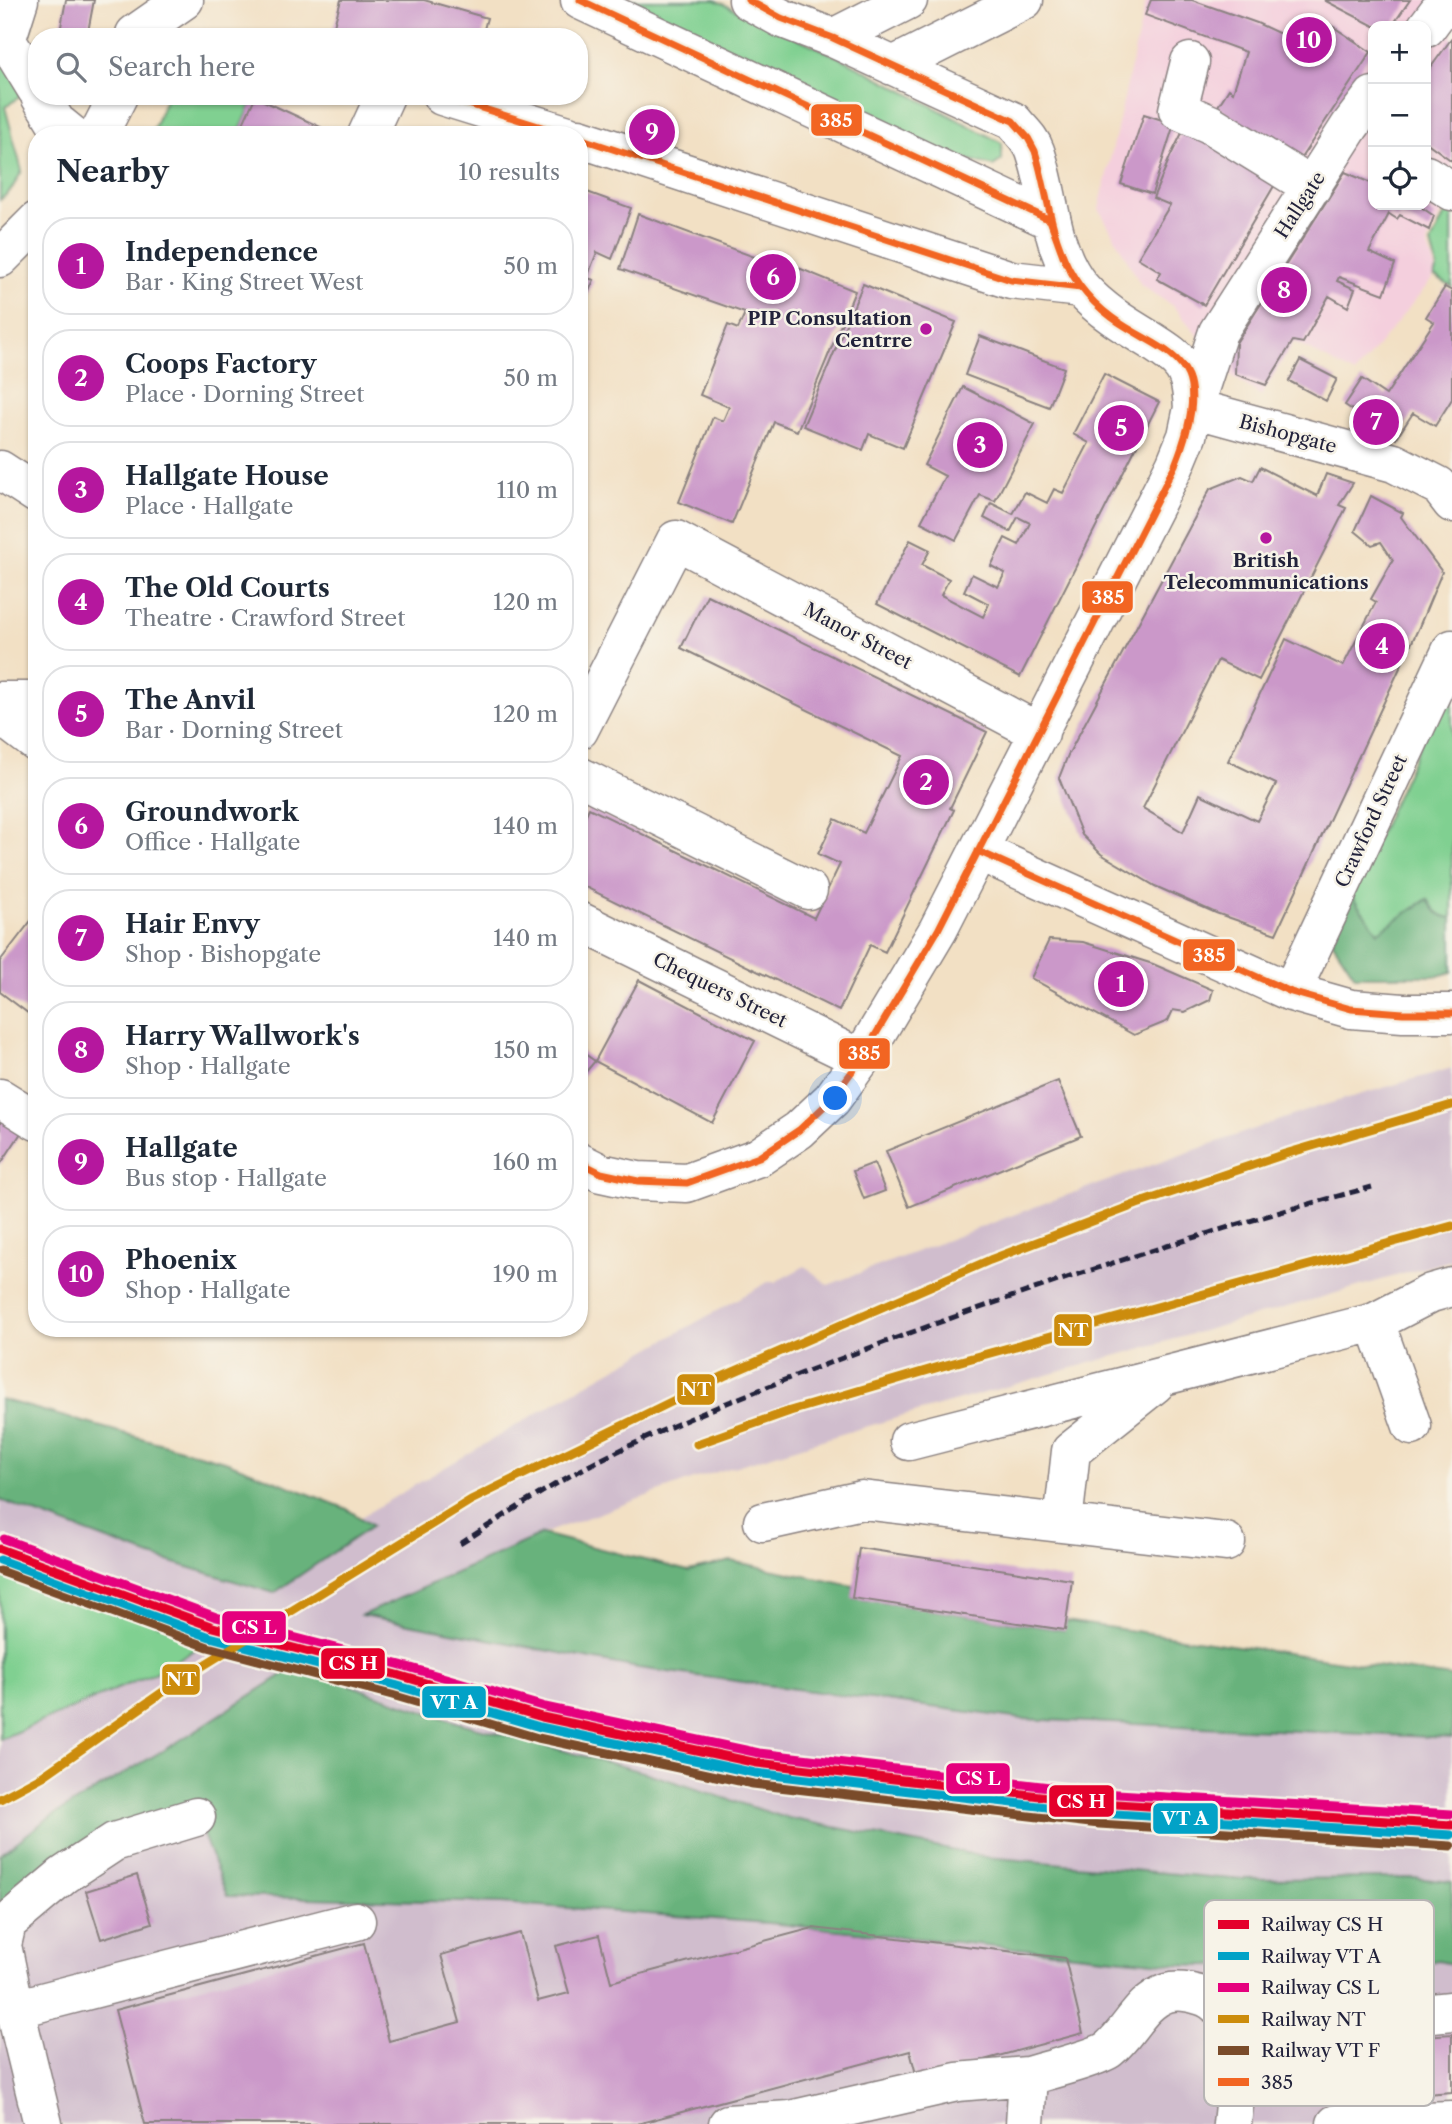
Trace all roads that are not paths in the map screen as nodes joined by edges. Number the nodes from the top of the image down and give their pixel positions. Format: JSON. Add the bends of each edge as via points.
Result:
{"nodes":[{"id":1,"x":19,"y":0,"type":"edge"},
{"id":2,"x":184,"y":0,"type":"edge"},
{"id":3,"x":580,"y":0,"type":"edge"},
{"id":4,"x":866,"y":0,"type":"edge"},
{"id":5,"x":908,"y":0,"type":"edge"},
{"id":6,"x":980,"y":0,"type":"edge"},
{"id":7,"x":1024,"y":0,"type":"edge"},
{"id":8,"x":1447,"y":0,"type":"edge"},
{"id":9,"x":788,"y":13,"type":"edge"},
{"id":10,"x":1431,"y":21,"type":"edge"},
{"id":11,"x":138,"y":24,"type":"edge"},
{"id":12,"x":3,"y":36,"type":"edge"},
{"id":13,"x":881,"y":61,"type":"junction"},
{"id":14,"x":1190,"y":62,"type":"dead end"},
{"id":15,"x":28,"y":76,"type":"edge"},
{"id":16,"x":46,"y":105,"type":"edge"},
{"id":17,"x":114,"y":105,"type":"edge"},
{"id":18,"x":381,"y":105,"type":"edge"},
{"id":19,"x":471,"y":105,"type":"edge"},
{"id":20,"x":1368,"y":113,"type":"edge"},
{"id":21,"x":61,"y":126,"type":"edge"},
{"id":22,"x":103,"y":126,"type":"edge"},
{"id":23,"x":371,"y":126,"type":"edge"},
{"id":24,"x":539,"y":126,"type":"edge"},
{"id":25,"x":1023,"y":131,"type":"junction"},
{"id":26,"x":1362,"y":134,"type":"edge"},
{"id":27,"x":588,"y":141,"type":"edge"},
{"id":28,"x":1431,"y":178,"type":"edge"},
{"id":29,"x":965,"y":181,"type":"junction"},
{"id":30,"x":1312,"y":187,"type":"junction"},
{"id":31,"x":1452,"y":191,"type":"edge"},
{"id":32,"x":1050,"y":220,"type":"junction"},
{"id":33,"x":28,"y":230,"type":"edge"},
{"id":34,"x":0,"y":258,"type":"edge"},
{"id":35,"x":1081,"y":288,"type":"junction"},
{"id":36,"x":1193,"y":408,"type":"junction"},
{"id":37,"x":0,"y":470,"type":"edge"},
{"id":38,"x":28,"y":488,"type":"edge"},
{"id":39,"x":1452,"y":503,"type":"edge"},
{"id":40,"x":1452,"y":649,"type":"edge"},
{"id":41,"x":0,"y":701,"type":"edge"},
{"id":42,"x":28,"y":701,"type":"edge"},
{"id":43,"x":588,"y":712,"type":"edge"},
{"id":44,"x":0,"y":715,"type":"edge"},
{"id":45,"x":1040,"y":733,"type":"junction"},
{"id":46,"x":28,"y":736,"type":"edge"},
{"id":47,"x":588,"y":780,"type":"edge"},
{"id":48,"x":978,"y":851,"type":"junction"},
{"id":49,"x":808,"y":890,"type":"dead end"},
{"id":50,"x":588,"y":925,"type":"edge"},
{"id":51,"x":1291,"y":992,"type":"junction"},
{"id":52,"x":1452,"y":1013,"type":"edge"},
{"id":53,"x":861,"y":1059,"type":"junction"},
{"id":54,"x":0,"y":1098,"type":"edge"},
{"id":55,"x":28,"y":1115,"type":"edge"},
{"id":56,"x":588,"y":1166,"type":"edge"},
{"id":57,"x":1452,"y":1287,"type":"edge"},
{"id":58,"x":1375,"y":1322,"type":"junction"},
{"id":59,"x":1165,"y":1376,"type":"junction"},
{"id":60,"x":1412,"y":1426,"type":"dead end"},
{"id":61,"x":909,"y":1441,"type":"dead end"},
{"id":62,"x":763,"y":1522,"type":"dead end"},
{"id":63,"x":1063,"y":1523,"type":"junction"},
{"id":64,"x":1226,"y":1542,"type":"dead end"},
{"id":65,"x":196,"y":1817,"type":"dead end"},
{"id":66,"x":356,"y":1921,"type":"dead end"},
{"id":67,"x":1204,"y":1996,"type":"edge"},
{"id":68,"x":15,"y":2009,"type":"junction"},
{"id":69,"x":1028,"y":2076,"type":"junction"},
{"id":70,"x":1234,"y":2106,"type":"edge"},
{"id":71,"x":1452,"y":2120,"type":"edge"},
{"id":72,"x":791,"y":2122,"type":"edge"},
{"id":73,"x":43,"y":2124,"type":"edge"},
{"id":74,"x":728,"y":2124,"type":"edge"},
{"id":75,"x":1025,"y":2124,"type":"edge"},
{"id":76,"x":1232,"y":2124,"type":"edge"},
{"id":77,"x":1336,"y":2124,"type":"edge"}],
"edges":[{"from":1,"to":12,"type":"street"},
{"from":2,"to":11,"type":"street"},
{"from":3,"to":29,"type":"street"},
{"from":4,"to":9,"type":"street"},
{"from":5,"to":9,"type":"street"},
{"from":6,"to":13,"type":"street"},
{"from":7,"to":13,"type":"street"},
{"from":8,"to":10,"type":"street"},
{"from":9,"to":13,"type":"street"},
{"from":12,"to":15,"type":"street"},
{"from":13,"to":25,"type":"street","via":[[1013,121]]},
{"from":14,"to":30,"type":"street","via":[[1178,110],[1210,124]]},
{"from":16,"to":21,"type":"street"},
{"from":17,"to":22,"type":"street"},
{"from":18,"to":23,"type":"street"},
{"from":19,"to":24,"type":"street"},
{"from":20,"to":26,"type":"street","name":"Hallgate"},
{"from":25,"to":29,"type":"street","via":[[1021,164],[1000,177]]},
{"from":25,"to":32,"type":"street","via":[[1035,149]]},
{"from":26,"to":30,"type":"street","name":"Hallgate"},
{"from":27,"to":35,"type":"street","via":[[1011,280]]},
{"from":28,"to":31,"type":"street"},
{"from":29,"to":32,"type":"street"},
{"from":30,"to":36,"type":"street","name":"Hallgate","via":[[1218,332]]},
{"from":32,"to":35,"type":"street","via":[[1068,268]]},
{"from":33,"to":34,"type":"street"},
{"from":35,"to":36,"type":"street","via":[[1107,313],[1184,367]]},
{"from":36,"to":39,"type":"street","name":"Bishopgate","via":[[1394,463],[1439,486]]},
{"from":36,"to":45,"type":"street","name":"Hallgate","via":[[1175,466]]},
{"from":37,"to":38,"type":"street"},
{"from":40,"to":51,"type":"street","name":"Crawford Street"},
{"from":41,"to":42,"type":"street"},
{"from":43,"to":45,"type":"street","name":"Manor Street","via":[[676,540]]},
{"from":44,"to":46,"type":"street"},
{"from":45,"to":48,"type":"street","name":"Hallgate"},
{"from":47,"to":49,"type":"street"},
{"from":48,"to":51,"type":"street"},
{"from":48,"to":53,"type":"street","name":"Hallgate","via":[[938,930]]},
{"from":50,"to":53,"type":"street","name":"Chequers Street"},
{"from":51,"to":52,"type":"street","via":[[1352,1009]]},
{"from":53,"to":56,"type":"street","name":"Hallgate","via":[[832,1099],[799,1130],[759,1157],[687,1183],[638,1181]]},
{"from":54,"to":55,"type":"street"},
{"from":57,"to":58,"type":"street"},
{"from":58,"to":59,"type":"street"},
{"from":58,"to":60,"type":"street"},
{"from":59,"to":61,"type":"street"},
{"from":59,"to":63,"type":"street","via":[[1071,1451]]},
{"from":62,"to":63,"type":"street","via":[[862,1500]]},
{"from":63,"to":64,"type":"street"},
{"from":65,"to":68,"type":"street","via":[[114,1842],[64,1875],[7,1923],[2,1945]]},
{"from":66,"to":68,"type":"street"},
{"from":67,"to":69,"type":"street","via":[[1186,1991],[1166,1993],[1143,2008],[1108,2050]]},
{"from":68,"to":73,"type":"street"},
{"from":69,"to":72,"type":"street","via":[[957,2082]]},
{"from":69,"to":75,"type":"street"},
{"from":70,"to":76,"type":"street"},
{"from":71,"to":77,"type":"street"},
{"from":72,"to":74,"type":"street"}]}
